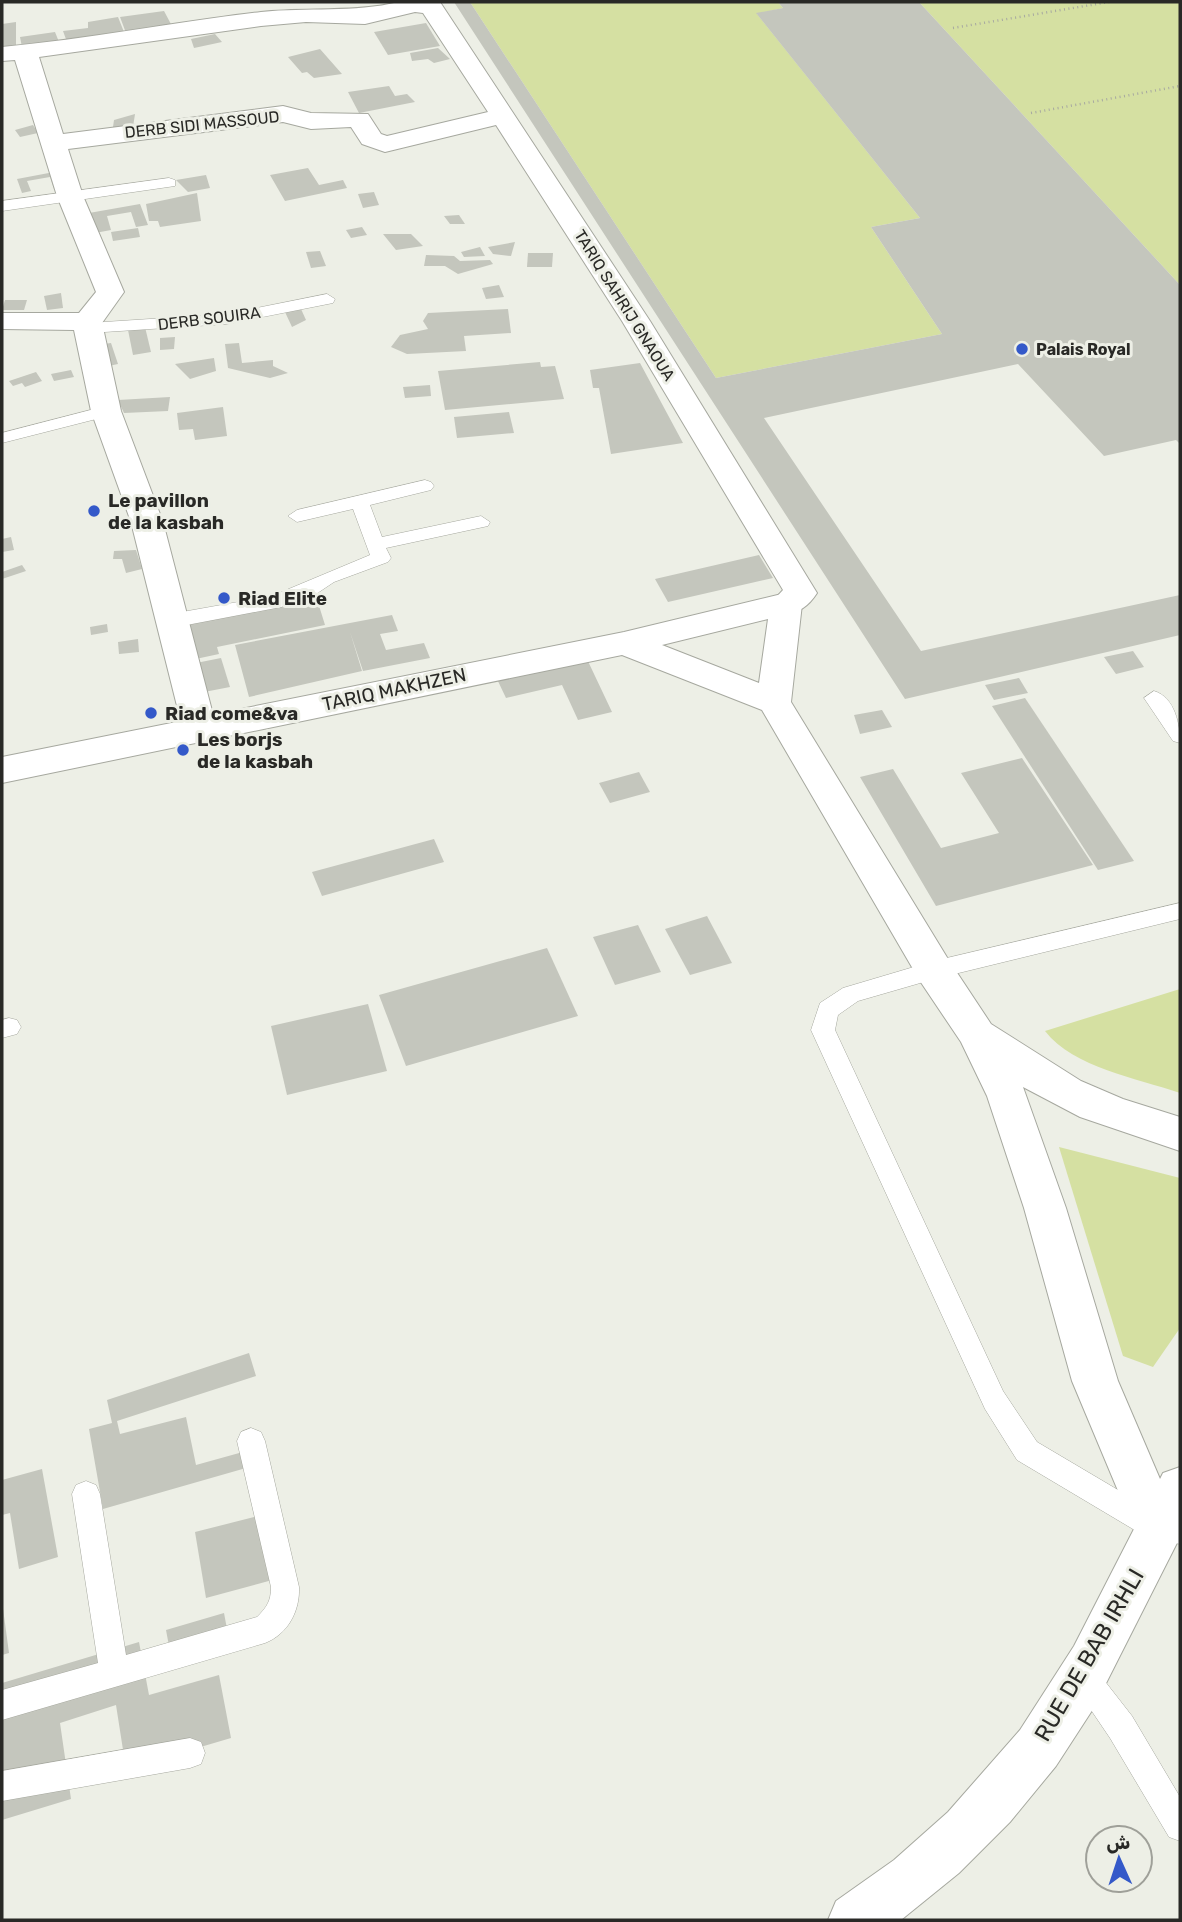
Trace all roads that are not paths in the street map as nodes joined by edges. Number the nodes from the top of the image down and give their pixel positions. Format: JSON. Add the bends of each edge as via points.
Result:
{"nodes":[{"id":1,"x":14,"y":53,"type":"edge"},
{"id":2,"x":504,"y":116,"type":"junction"},
{"id":3,"x":52,"y":143,"type":"junction"},
{"id":4,"x":169,"y":183,"type":"dead end"},
{"id":5,"x":70,"y":196,"type":"junction"},
{"id":6,"x":2,"y":206,"type":"edge"},
{"id":7,"x":327,"y":299,"type":"dead end"},
{"id":8,"x":2,"y":321,"type":"edge"},
{"id":9,"x":88,"y":325,"type":"junction"},
{"id":10,"x":106,"y":411,"type":"junction"},
{"id":11,"x":2,"y":439,"type":"edge"},
{"id":12,"x":425,"y":486,"type":"dead end"},
{"id":13,"x":359,"y":502,"type":"junction"},
{"id":14,"x":297,"y":516,"type":"dead end"},
{"id":15,"x":481,"y":522,"type":"dead end"},
{"id":16,"x":375,"y":544,"type":"junction"},
{"id":17,"x":786,"y":604,"type":"junction"},
{"id":18,"x":171,"y":621,"type":"junction"},
{"id":19,"x":624,"y":643,"type":"junction"},
{"id":20,"x":1154,"y":698,"type":"dead end"},
{"id":21,"x":774,"y":702,"type":"junction"},
{"id":22,"x":200,"y":730,"type":"junction"},
{"id":23,"x":1180,"y":736,"type":"edge"},
{"id":24,"x":2,"y":770,"type":"edge"},
{"id":25,"x":1180,"y":911,"type":"edge"},
{"id":26,"x":934,"y":970,"type":"junction"},
{"id":27,"x":976,"y":1033,"type":"junction"},
{"id":28,"x":1180,"y":1134,"type":"edge"},
{"id":29,"x":251,"y":1441,"type":"dead end"},
{"id":30,"x":86,"y":1494,"type":"dead end"},
{"id":31,"x":1173,"y":1516,"type":"edge"},
{"id":32,"x":114,"y":1672,"type":"junction"},
{"id":33,"x":1083,"y":1676,"type":"junction"},
{"id":34,"x":2,"y":1705,"type":"edge"},
{"id":35,"x":190,"y":1753,"type":"dead end"},
{"id":36,"x":2,"y":1786,"type":"edge"},
{"id":37,"x":1180,"y":1826,"type":"edge"},
{"id":38,"x":855,"y":1920,"type":"edge"}],
"edges":[{"from":1,"to":2,"type":"street","name":"TARIQ SAHRIJ GNAOUA","via":[[261,19],[324,14],[365,17],[431,6]]},
{"from":1,"to":3,"type":"street"},
{"from":2,"to":3,"type":"street","name":"DERB SIDI MASSOUD","via":[[385,144],[371,139],[359,119],[311,121],[283,114]]},
{"from":2,"to":17,"type":"street","name":"TARIQ SAHRIJ GNAOUA","via":[[636,321],[801,593]]},
{"from":3,"to":5,"type":"street"},
{"from":4,"to":5,"type":"lane"},
{"from":5,"to":6,"type":"lane"},
{"from":5,"to":9,"type":"street","via":[[110,292]]},
{"from":7,"to":9,"type":"lane","name":"DERB SOUIRA","via":[[205,321]]},
{"from":8,"to":9,"type":"street"},
{"from":9,"to":10,"type":"street"},
{"from":10,"to":11,"type":"lane"},
{"from":10,"to":18,"type":"street","via":[[147,522]]},
{"from":12,"to":13,"type":"lane"},
{"from":13,"to":14,"type":"lane"},
{"from":13,"to":16,"type":"lane"},
{"from":15,"to":16,"type":"lane"},
{"from":16,"to":18,"type":"lane","via":[[381,558],[327,578],[303,593]]},
{"from":17,"to":19,"type":"street","name":"TARIQ MAKHZEN"},
{"from":17,"to":21,"type":"street"},
{"from":18,"to":22,"type":"street"},
{"from":19,"to":21,"type":"street"},
{"from":19,"to":22,"type":"street","name":"TARIQ MAKHZEN"},
{"from":20,"to":23,"type":"lane"},
{"from":21,"to":26,"type":"street"},
{"from":22,"to":24,"type":"street","name":"TARIQ MAKHZEN"},
{"from":25,"to":26,"type":"lane"},
{"from":26,"to":27,"type":"street"},
{"from":26,"to":31,"type":"lane","via":[[851,994],[828,1010],[823,1030],[994,1400],[1027,1451]]},
{"from":27,"to":28,"type":"street","via":[[1069,1094]]},
{"from":27,"to":31,"type":"street","via":[[1007,1096],[1095,1381]]},
{"from":29,"to":32,"type":"lane","via":[[285,1587],[286,1604],[279,1616],[265,1629]]},
{"from":30,"to":32,"type":"lane"},
{"from":31,"to":33,"type":"street","name":"RUE DE BAB IRHLI"},
{"from":32,"to":34,"type":"lane"},
{"from":33,"to":37,"type":"lane","via":[[1121,1727]]},
{"from":33,"to":38,"type":"street","name":"RUE DE BAB IRHLI","via":[[1058,1719],[1007,1787],[947,1849]]},
{"from":35,"to":36,"type":"lane"}]}
